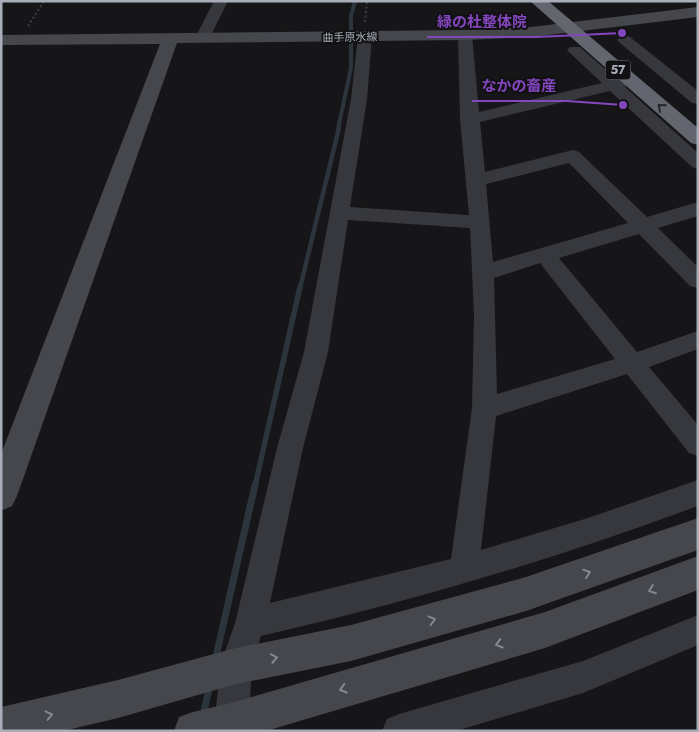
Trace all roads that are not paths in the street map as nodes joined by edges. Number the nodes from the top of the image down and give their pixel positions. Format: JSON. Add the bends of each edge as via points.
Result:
{"nodes":[{"id":1,"x":221,"y":1,"type":"edge"},
{"id":2,"x":538,"y":1,"type":"edge"},
{"id":3,"x":558,"y":1,"type":"edge"},
{"id":4,"x":698,"y":12,"type":"edge"},
{"id":5,"x":578,"y":27,"type":"junction"},
{"id":6,"x":465,"y":35,"type":"junction"},
{"id":7,"x":364,"y":37,"type":"junction"},
{"id":8,"x":203,"y":38,"type":"junction"},
{"id":9,"x":170,"y":39,"type":"junction"},
{"id":10,"x":1,"y":40,"type":"edge"},
{"id":11,"x":625,"y":40,"type":"dead end"},
{"id":12,"x":574,"y":50,"type":"dead end"},
{"id":13,"x":650,"y":78,"type":"junction"},
{"id":14,"x":674,"y":80,"type":"junction"},
{"id":15,"x":631,"y":81,"type":"junction"},
{"id":16,"x":698,"y":81,"type":"edge"},
{"id":17,"x":613,"y":86,"type":"junction"},
{"id":18,"x":698,"y":99,"type":"edge"},
{"id":19,"x":698,"y":118,"type":"edge"},
{"id":20,"x":469,"y":120,"type":"junction"},
{"id":21,"x":698,"y":139,"type":"edge"},
{"id":22,"x":698,"y":163,"type":"edge"},
{"id":23,"x":475,"y":181,"type":"junction"},
{"id":24,"x":698,"y":209,"type":"edge"},
{"id":25,"x":340,"y":213,"type":"junction"},
{"id":26,"x":478,"y":222,"type":"junction"},
{"id":27,"x":644,"y":224,"type":"junction"},
{"id":28,"x":546,"y":256,"type":"junction"},
{"id":29,"x":483,"y":274,"type":"junction"},
{"id":30,"x":698,"y":280,"type":"edge"},
{"id":31,"x":698,"y":340,"type":"edge"},
{"id":32,"x":632,"y":363,"type":"junction"},
{"id":33,"x":484,"y":409,"type":"junction"},
{"id":34,"x":698,"y":445,"type":"edge"},
{"id":35,"x":698,"y":493,"type":"edge"},
{"id":36,"x":1,"y":496,"type":"edge"},
{"id":37,"x":698,"y":534,"type":"edge"},
{"id":38,"x":464,"y":570,"type":"junction"},
{"id":39,"x":698,"y":573,"type":"edge"},
{"id":40,"x":250,"y":623,"type":"junction"},
{"id":41,"x":698,"y":630,"type":"edge"},
{"id":42,"x":236,"y":666,"type":"junction"},
{"id":43,"x":1,"y":726,"type":"edge"},
{"id":44,"x":231,"y":726,"type":"edge"},
{"id":45,"x":193,"y":731,"type":"edge"},
{"id":46,"x":399,"y":731,"type":"edge"}],
"edges":[{"from":1,"to":8,"type":"street"},
{"from":2,"to":5,"type":"highway","number":"57"},
{"from":3,"to":5,"type":"highway","number":"57"},
{"from":4,"to":5,"type":"street","name":"曲手原水線"},
{"from":5,"to":6,"type":"street","name":"曲手原水線"},
{"from":5,"to":13,"type":"highway","number":"57"},
{"from":5,"to":15,"type":"highway","number":"57"},
{"from":6,"to":7,"type":"street","name":"曲手原水線"},
{"from":6,"to":20,"type":"street"},
{"from":7,"to":8,"type":"street","name":"曲手原水線"},
{"from":7,"to":25,"type":"street","via":[[359,99]]},
{"from":8,"to":9,"type":"street","name":"曲手原水線"},
{"from":9,"to":10,"type":"street","name":"曲手原水線"},
{"from":9,"to":36,"type":"street"},
{"from":11,"to":14,"type":"street"},
{"from":12,"to":17,"type":"street"},
{"from":13,"to":14,"type":"street"},
{"from":13,"to":19,"type":"highway","number":"57"},
{"from":14,"to":16,"type":"street"},
{"from":14,"to":18,"type":"street"},
{"from":15,"to":17,"type":"street"},
{"from":21,"to":15,"type":"highway","number":"57","one_way":true},
{"from":17,"to":20,"type":"street"},
{"from":17,"to":22,"type":"street"},
{"from":20,"to":23,"type":"street"},
{"from":23,"to":26,"type":"street"},
{"from":23,"to":27,"type":"street","via":[[573,156]]},
{"from":24,"to":27,"type":"street"},
{"from":25,"to":26,"type":"street"},
{"from":25,"to":40,"type":"street","via":[[316,352],[290,448]]},
{"from":26,"to":29,"type":"street"},
{"from":27,"to":28,"type":"street"},
{"from":27,"to":30,"type":"street"},
{"from":28,"to":29,"type":"street"},
{"from":28,"to":32,"type":"street"},
{"from":29,"to":33,"type":"street"},
{"from":31,"to":32,"type":"street"},
{"from":32,"to":33,"type":"street"},
{"from":32,"to":34,"type":"street"},
{"from":33,"to":38,"type":"street"},
{"from":35,"to":38,"type":"street","via":[[632,518]]},
{"from":42,"to":37,"type":"street","one_way":true,"via":[[351,643],[526,594]]},
{"from":38,"to":40,"type":"street","via":[[339,604]]},
{"from":39,"to":44,"type":"street","one_way":true,"via":[[545,630]]},
{"from":40,"to":42,"type":"street"},
{"from":41,"to":46,"type":"street","via":[[583,677]]},
{"from":43,"to":42,"type":"street","one_way":true,"via":[[118,699]]},
{"from":42,"to":44,"type":"street"},
{"from":44,"to":45,"type":"street"}]}
